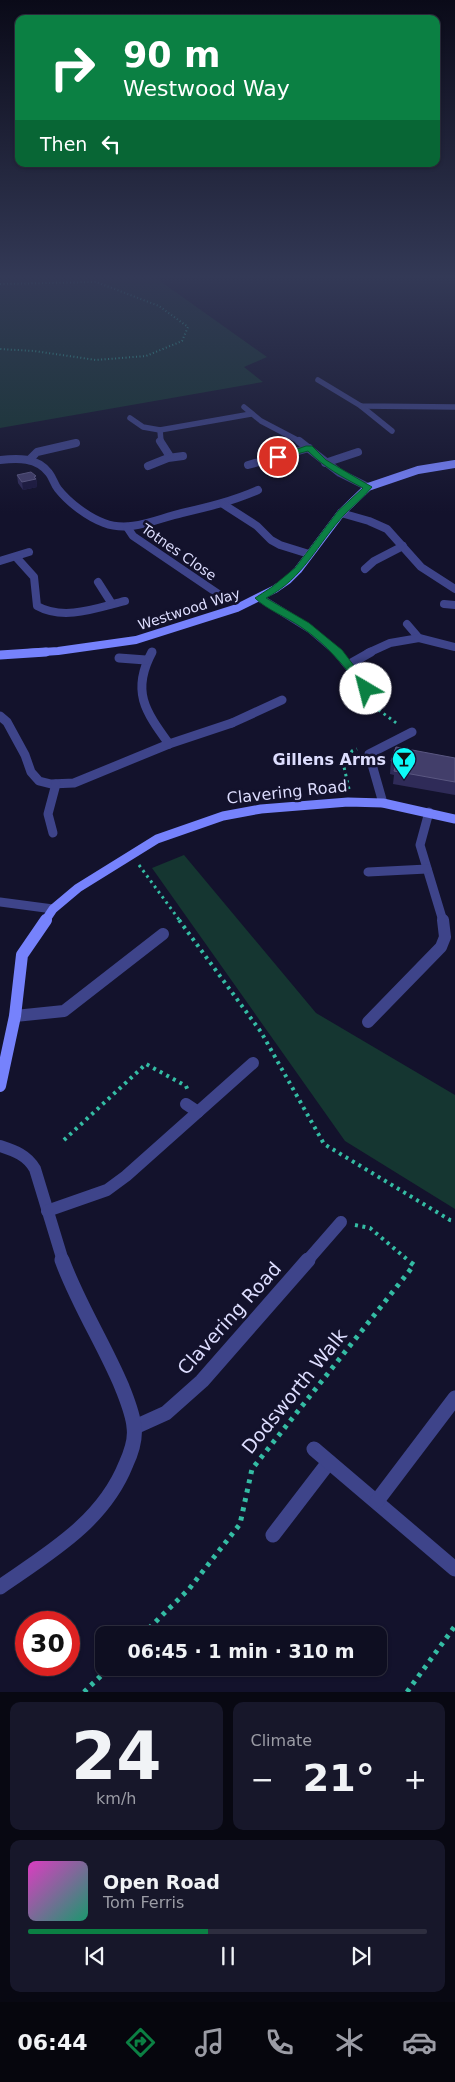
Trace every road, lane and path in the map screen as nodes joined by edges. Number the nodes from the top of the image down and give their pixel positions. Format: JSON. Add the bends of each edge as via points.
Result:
{"nodes":[{"id":1,"x":61,"y":355,"type":"edge"},
{"id":2,"x":148,"y":355,"type":"edge"},
{"id":3,"x":318,"y":380,"type":"dead end"},
{"id":4,"x":361,"y":406,"type":"junction"},
{"id":5,"x":244,"y":407,"type":"dead end"},
{"id":6,"x":455,"y":407,"type":"edge"},
{"id":7,"x":251,"y":414,"type":"junction"},
{"id":8,"x":130,"y":418,"type":"dead end"},
{"id":9,"x":160,"y":430,"type":"junction"},
{"id":10,"x":392,"y":431,"type":"dead end"},
{"id":11,"x":76,"y":443,"type":"dead end"},
{"id":12,"x":309,"y":448,"type":"junction"},
{"id":13,"x":358,"y":452,"type":"dead end"},
{"id":14,"x":169,"y":455,"type":"junction"},
{"id":15,"x":183,"y":456,"type":"dead end"},
{"id":16,"x":0,"y":460,"type":"edge"},
{"id":17,"x":29,"y":460,"type":"junction"},
{"id":18,"x":325,"y":463,"type":"junction"},
{"id":19,"x":455,"y":464,"type":"edge"},
{"id":20,"x":248,"y":465,"type":"dead end"},
{"id":21,"x":148,"y":466,"type":"dead end"},
{"id":22,"x":368,"y":487,"type":"junction"},
{"id":23,"x":258,"y":490,"type":"dead end"},
{"id":24,"x":223,"y":504,"type":"junction"},
{"id":25,"x":341,"y":513,"type":"junction"},
{"id":26,"x":127,"y":527,"type":"junction"},
{"id":27,"x":403,"y":546,"type":"junction"},
{"id":28,"x":29,"y":552,"type":"dead end"},
{"id":29,"x":309,"y":554,"type":"junction"},
{"id":30,"x":16,"y":558,"type":"junction"},
{"id":31,"x":0,"y":561,"type":"edge"},
{"id":32,"x":365,"y":569,"type":"dead end"},
{"id":33,"x":98,"y":582,"type":"dead end"},
{"id":34,"x":455,"y":589,"type":"edge"},
{"id":35,"x":220,"y":595,"type":"dead end"},
{"id":36,"x":260,"y":598,"type":"junction"},
{"id":37,"x":125,"y":601,"type":"dead end"},
{"id":38,"x":112,"y":604,"type":"junction"},
{"id":39,"x":444,"y":604,"type":"dead end"},
{"id":40,"x":455,"y":605,"type":"edge"},
{"id":41,"x":407,"y":624,"type":"dead end"},
{"id":42,"x":419,"y":638,"type":"junction"},
{"id":43,"x":455,"y":647,"type":"edge"},
{"id":44,"x":152,"y":652,"type":"dead end"},
{"id":45,"x":0,"y":655,"type":"edge"},
{"id":46,"x":119,"y":658,"type":"dead end"},
{"id":47,"x":146,"y":660,"type":"junction"},
{"id":48,"x":348,"y":665,"type":"junction"},
{"id":49,"x":366,"y":689,"type":"dead end"},
{"id":50,"x":282,"y":700,"type":"dead end"},
{"id":51,"x":0,"y":716,"type":"edge"},
{"id":52,"x":412,"y":732,"type":"dead end"},
{"id":53,"x":170,"y":744,"type":"junction"},
{"id":54,"x":56,"y":784,"type":"junction"},
{"id":55,"x":383,"y":803,"type":"junction"},
{"id":56,"x":429,"y":812,"type":"junction"},
{"id":57,"x":455,"y":818,"type":"edge"},
{"id":58,"x":53,"y":833,"type":"dead end"},
{"id":59,"x":132,"y":854,"type":"junction"},
{"id":60,"x":427,"y":869,"type":"junction"},
{"id":61,"x":368,"y":872,"type":"dead end"},
{"id":62,"x":0,"y":902,"type":"edge"},
{"id":63,"x":53,"y":908,"type":"junction"},
{"id":64,"x":163,"y":934,"type":"dead end"},
{"id":65,"x":15,"y":1016,"type":"junction"},
{"id":66,"x":368,"y":1022,"type":"dead end"},
{"id":67,"x":253,"y":1063,"type":"dead end"},
{"id":68,"x":0,"y":1086,"type":"edge"},
{"id":69,"x":187,"y":1099,"type":"joint"},
{"id":70,"x":198,"y":1112,"type":"junction"},
{"id":71,"x":64,"y":1140,"type":"dead end"},
{"id":72,"x":0,"y":1146,"type":"edge"},
{"id":73,"x":47,"y":1211,"type":"junction"},
{"id":74,"x":455,"y":1221,"type":"edge"},
{"id":75,"x":341,"y":1222,"type":"dead end"},
{"id":76,"x":370,"y":1228,"type":"dead end"},
{"id":77,"x":455,"y":1398,"type":"edge"},
{"id":78,"x":135,"y":1427,"type":"junction"},
{"id":79,"x":314,"y":1449,"type":"dead end"},
{"id":80,"x":329,"y":1462,"type":"junction"},
{"id":81,"x":377,"y":1501,"type":"junction"},
{"id":82,"x":273,"y":1535,"type":"dead end"},
{"id":83,"x":455,"y":1570,"type":"edge"},
{"id":84,"x":0,"y":1587,"type":"edge"},
{"id":85,"x":151,"y":1626,"type":"edge"},
{"id":86,"x":455,"y":1626,"type":"edge"},
{"id":87,"x":101,"y":1676,"type":"edge"},
{"id":88,"x":84,"y":1692,"type":"edge"},
{"id":89,"x":407,"y":1692,"type":"edge"}],
"edges":[{"from":1,"to":2,"type":"path","via":[[96,360]]},
{"from":3,"to":4,"type":"street"},
{"from":4,"to":6,"type":"street"},
{"from":4,"to":10,"type":"street"},
{"from":5,"to":7,"type":"street"},
{"from":7,"to":9,"type":"street"},
{"from":7,"to":12,"type":"street"},
{"from":8,"to":9,"type":"street","via":[[136,425]]},
{"from":9,"to":14,"type":"street","via":[[160,441]]},
{"from":11,"to":17,"type":"street","via":[[37,452]]},
{"from":12,"to":18,"type":"street"},
{"from":12,"to":20,"type":"street"},
{"from":13,"to":18,"type":"street"},
{"from":14,"to":15,"type":"street"},
{"from":14,"to":21,"type":"street"},
{"from":16,"to":17,"type":"street"},
{"from":17,"to":26,"type":"street","via":[[44,467],[64,496],[92,516],[105,523]]},
{"from":18,"to":22,"type":"street"},
{"from":19,"to":22,"type":"street","name":"Westwood Way","via":[[418,470]]},
{"from":22,"to":25,"type":"street","name":"Westwood Way"},
{"from":23,"to":24,"type":"street"},
{"from":24,"to":26,"type":"street"},
{"from":24,"to":29,"type":"street","via":[[257,526],[271,540]]},
{"from":25,"to":27,"type":"street","via":[[380,525]]},
{"from":25,"to":29,"type":"street","name":"Westwood Way"},
{"from":26,"to":35,"type":"street","name":"Totnes Close","via":[[133,536]]},
{"from":27,"to":32,"type":"street"},
{"from":27,"to":34,"type":"street","via":[[429,574]]},
{"from":28,"to":30,"type":"street"},
{"from":29,"to":36,"type":"street","name":"Westwood Way","via":[[288,580]]},
{"from":30,"to":31,"type":"street"},
{"from":30,"to":38,"type":"street","via":[[34,577],[37,606],[48,613],[59,614]]},
{"from":33,"to":38,"type":"street"},
{"from":36,"to":45,"type":"street","name":"Westwood Way","via":[[136,640]]},
{"from":36,"to":48,"type":"street","via":[[306,625],[338,652]]},
{"from":37,"to":38,"type":"street"},
{"from":39,"to":40,"type":"street"},
{"from":41,"to":42,"type":"street"},
{"from":42,"to":43,"type":"street"},
{"from":42,"to":48,"type":"street","via":[[405,638],[377,646]]},
{"from":44,"to":47,"type":"street"},
{"from":46,"to":47,"type":"street"},
{"from":47,"to":53,"type":"street","via":[[142,697],[147,714]]},
{"from":48,"to":49,"type":"street"},
{"from":50,"to":53,"type":"street","via":[[232,723]]},
{"from":51,"to":54,"type":"street","via":[[11,730],[31,772],[39,781]]},
{"from":52,"to":55,"type":"street","via":[[368,754]]},
{"from":53,"to":54,"type":"street","via":[[74,782]]},
{"from":54,"to":58,"type":"street","via":[[47,820]]},
{"from":55,"to":56,"type":"street","name":"Clavering Road"},
{"from":55,"to":59,"type":"street","name":"Clavering Road","via":[[303,805],[223,816],[157,839]]},
{"from":56,"to":57,"type":"street","name":"Clavering Road"},
{"from":56,"to":60,"type":"street","via":[[420,845]]},
{"from":59,"to":63,"type":"street","name":"Clavering Road"},
{"from":59,"to":74,"type":"path","via":[[261,1032],[324,1144]]},
{"from":60,"to":61,"type":"street"},
{"from":60,"to":66,"type":"street","via":[[445,927],[441,948]]},
{"from":62,"to":63,"type":"street"},
{"from":63,"to":65,"type":"street","name":"Clavering Road","via":[[22,955]]},
{"from":64,"to":65,"type":"street","via":[[64,1011]]},
{"from":65,"to":68,"type":"street","name":"Clavering Road"},
{"from":67,"to":70,"type":"street"},
{"from":69,"to":70,"type":"street"},
{"from":69,"to":71,"type":"path","via":[[186,1086],[146,1064]]},
{"from":70,"to":73,"type":"street","via":[[107,1190]]},
{"from":72,"to":73,"type":"street","via":[[22,1153],[31,1161]]},
{"from":73,"to":78,"type":"street","via":[[69,1276],[126,1394]]},
{"from":75,"to":78,"type":"street","name":"Clavering Road","via":[[202,1381],[166,1413]]},
{"from":76,"to":85,"type":"path","name":"Dodsworth Walk","via":[[414,1265],[252,1469],[240,1524],[188,1589]]},
{"from":77,"to":81,"type":"street"},
{"from":78,"to":84,"type":"street","via":[[129,1458],[107,1501],[80,1529]]},
{"from":79,"to":80,"type":"street"},
{"from":80,"to":81,"type":"street"},
{"from":80,"to":82,"type":"street"},
{"from":81,"to":83,"type":"street"},
{"from":86,"to":89,"type":"path"},
{"from":87,"to":88,"type":"path"}]}
